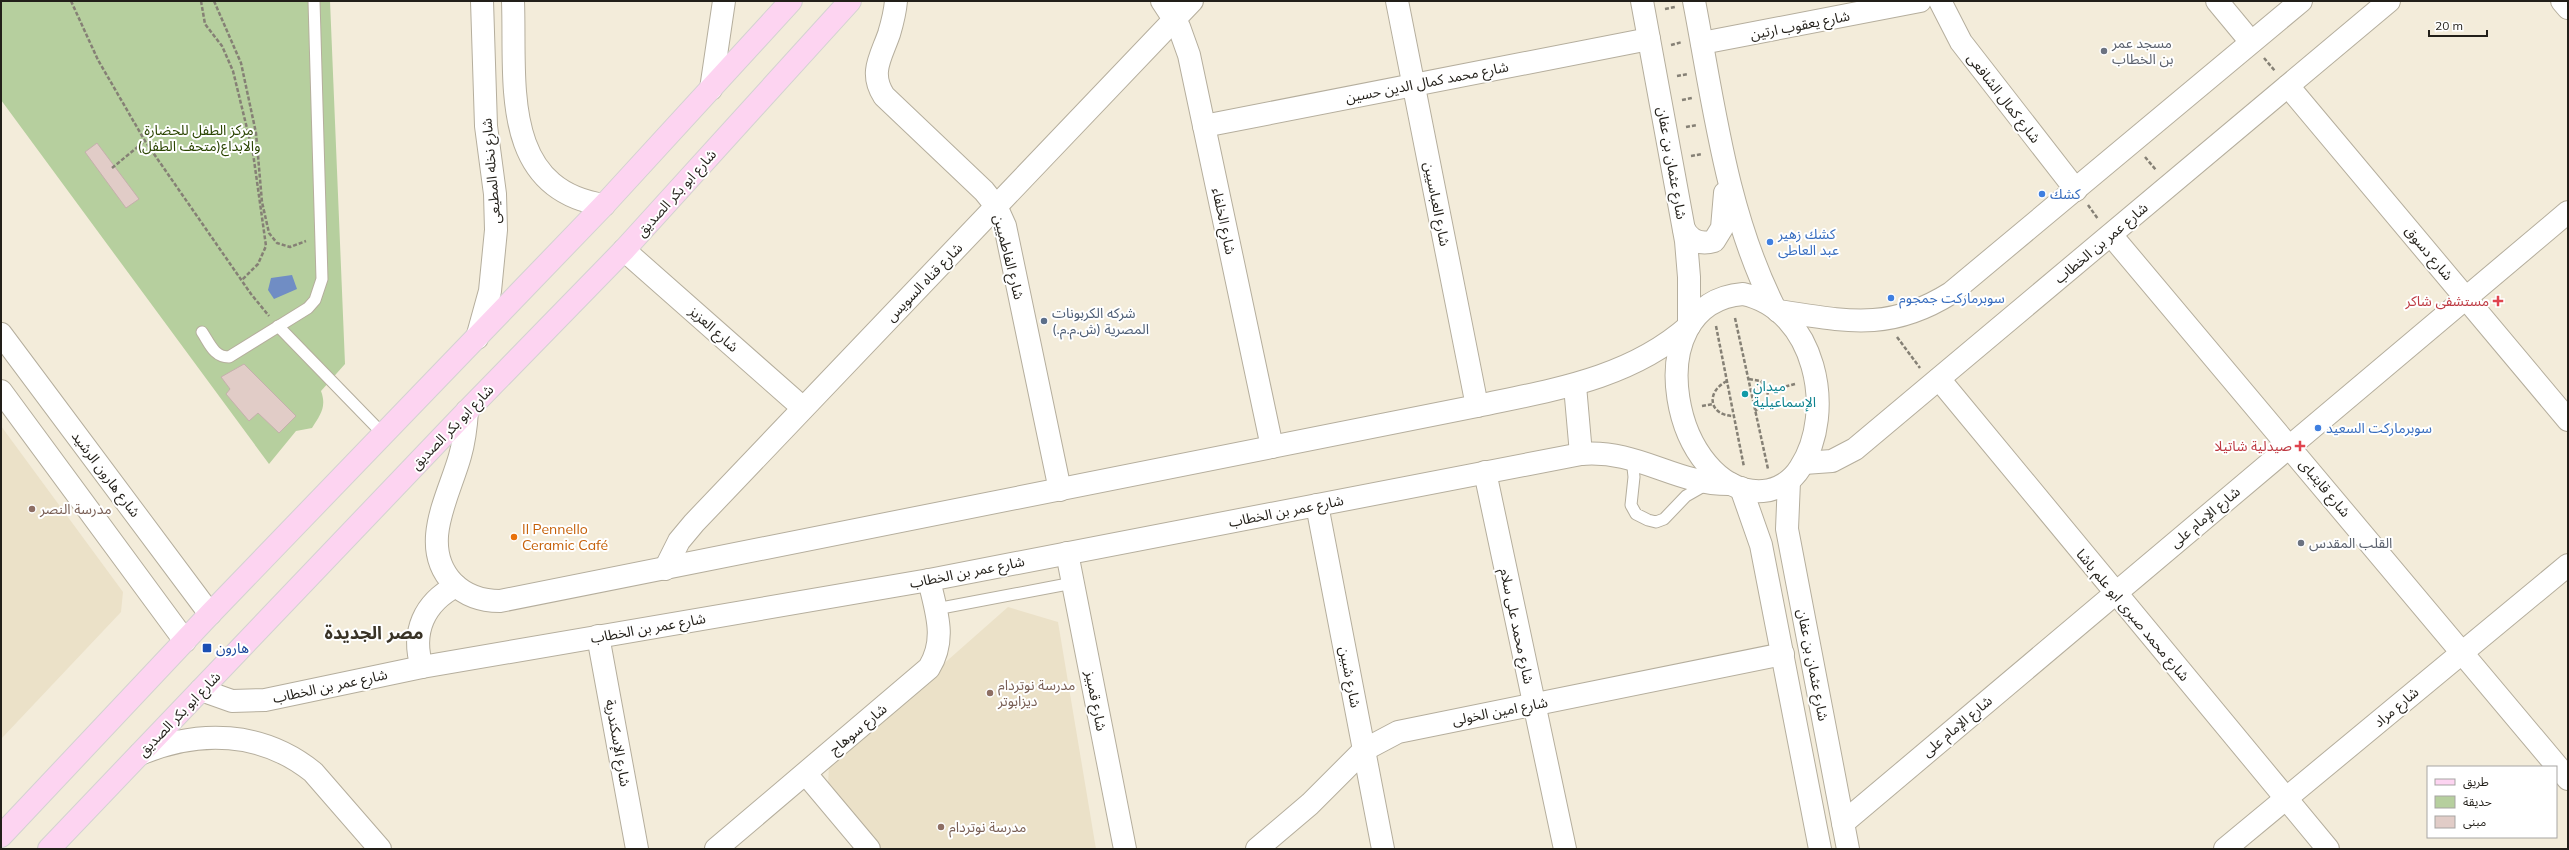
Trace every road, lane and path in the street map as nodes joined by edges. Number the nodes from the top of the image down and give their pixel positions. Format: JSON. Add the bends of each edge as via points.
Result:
{"nodes":[{"id":1,"x":70,"y":1,"type":"edge"},
{"id":2,"x":201,"y":1,"type":"edge"},
{"id":3,"x":214,"y":1,"type":"edge"},
{"id":4,"x":314,"y":1,"type":"edge"},
{"id":5,"x":482,"y":1,"type":"edge"},
{"id":6,"x":513,"y":1,"type":"edge"},
{"id":7,"x":724,"y":1,"type":"edge"},
{"id":8,"x":791,"y":1,"type":"edge"},
{"id":9,"x":850,"y":1,"type":"edge"},
{"id":10,"x":896,"y":1,"type":"edge"},
{"id":11,"x":1162,"y":1,"type":"edge"},
{"id":12,"x":1192,"y":1,"type":"edge"},
{"id":13,"x":1397,"y":1,"type":"edge"},
{"id":14,"x":1920,"y":1,"type":"edge"},
{"id":15,"x":1940,"y":1,"type":"edge"},
{"id":16,"x":2217,"y":1,"type":"edge"},
{"id":17,"x":2300,"y":1,"type":"edge"},
{"id":18,"x":2389,"y":1,"type":"edge"},
{"id":19,"x":2562,"y":1,"type":"edge"},
{"id":20,"x":1694,"y":2,"type":"edge"},
{"id":21,"x":1643,"y":7,"type":"edge"},
{"id":22,"x":2568,"y":8,"type":"edge"},
{"id":23,"x":1174,"y":19,"type":"junction"},
{"id":24,"x":1702,"y":41,"type":"junction"},
{"id":25,"x":2251,"y":42,"type":"junction"},
{"id":26,"x":1650,"y":44,"type":"junction"},
{"id":27,"x":1707,"y":70,"type":"junction"},
{"id":28,"x":1657,"y":80,"type":"junction"},
{"id":29,"x":1414,"y":85,"type":"junction"},
{"id":30,"x":2288,"y":86,"type":"junction"},
{"id":31,"x":711,"y":89,"type":"junction"},
{"id":32,"x":1712,"y":94,"type":"junction"},
{"id":33,"x":1662,"y":104,"type":"junction"},
{"id":34,"x":1717,"y":121,"type":"junction"},
{"id":35,"x":1204,"y":126,"type":"junction"},
{"id":36,"x":1666,"y":131,"type":"junction"},
{"id":37,"x":145,"y":141,"type":"junction"},
{"id":38,"x":2134,"y":142,"type":"junction"},
{"id":39,"x":1724,"y":159,"type":"junction"},
{"id":40,"x":1671,"y":160,"type":"junction"},
{"id":41,"x":112,"y":168,"type":"dead end"},
{"id":42,"x":2169,"y":186,"type":"junction"},
{"id":43,"x":2076,"y":190,"type":"junction"},
{"id":44,"x":604,"y":205,"type":"junction"},
{"id":45,"x":996,"y":206,"type":"junction"},
{"id":46,"x":2568,"y":212,"type":"edge"},
{"id":47,"x":320,"y":229,"type":"junction"},
{"id":48,"x":1684,"y":229,"type":"junction"},
{"id":49,"x":2111,"y":235,"type":"junction"},
{"id":50,"x":624,"y":250,"type":"junction"},
{"id":51,"x":242,"y":280,"type":"junction"},
{"id":52,"x":1721,"y":298,"type":"junction"},
{"id":53,"x":2466,"y":298,"type":"junction"},
{"id":54,"x":1776,"y":309,"type":"junction"},
{"id":55,"x":1885,"y":320,"type":"junction"},
{"id":56,"x":278,"y":326,"type":"junction"},
{"id":57,"x":1689,"y":326,"type":"junction"},
{"id":58,"x":202,"y":332,"type":"dead end"},
{"id":59,"x":1,"y":334,"type":"edge"},
{"id":60,"x":477,"y":338,"type":"junction"},
{"id":61,"x":1748,"y":379,"type":"junction"},
{"id":62,"x":1816,"y":379,"type":"junction"},
{"id":63,"x":1727,"y":381,"type":"junction"},
{"id":64,"x":1936,"y":382,"type":"junction"},
{"id":65,"x":1575,"y":386,"type":"junction"},
{"id":66,"x":1,"y":391,"type":"edge"},
{"id":67,"x":1768,"y":391,"type":"junction"},
{"id":68,"x":1477,"y":406,"type":"junction"},
{"id":69,"x":803,"y":408,"type":"junction"},
{"id":70,"x":467,"y":411,"type":"junction"},
{"id":71,"x":1755,"y":411,"type":"junction"},
{"id":72,"x":1734,"y":416,"type":"junction"},
{"id":73,"x":2568,"y":420,"type":"edge"},
{"id":74,"x":384,"y":435,"type":"junction"},
{"id":75,"x":2290,"y":446,"type":"junction"},
{"id":76,"x":1272,"y":447,"type":"junction"},
{"id":77,"x":1581,"y":454,"type":"junction"},
{"id":78,"x":1632,"y":458,"type":"junction"},
{"id":79,"x":1804,"y":463,"type":"junction"},
{"id":80,"x":1485,"y":472,"type":"junction"},
{"id":81,"x":1709,"y":484,"type":"junction"},
{"id":82,"x":1780,"y":485,"type":"junction"},
{"id":83,"x":1740,"y":488,"type":"junction"},
{"id":84,"x":1060,"y":490,"type":"junction"},
{"id":85,"x":1317,"y":505,"type":"junction"},
{"id":86,"x":1067,"y":553,"type":"junction"},
{"id":87,"x":2568,"y":565,"type":"edge"},
{"id":88,"x":665,"y":568,"type":"junction"},
{"id":89,"x":929,"y":580,"type":"junction"},
{"id":90,"x":1073,"y":583,"type":"junction"},
{"id":91,"x":456,"y":586,"type":"junction"},
{"id":92,"x":2115,"y":594,"type":"junction"},
{"id":93,"x":936,"y":610,"type":"junction"},
{"id":94,"x":210,"y":614,"type":"junction"},
{"id":95,"x":598,"y":636,"type":"junction"},
{"id":96,"x":185,"y":641,"type":"junction"},
{"id":97,"x":2462,"y":652,"type":"junction"},
{"id":98,"x":1783,"y":654,"type":"junction"},
{"id":99,"x":422,"y":667,"type":"junction"},
{"id":100,"x":201,"y":690,"type":"junction"},
{"id":101,"x":1533,"y":705,"type":"junction"},
{"id":102,"x":1364,"y":750,"type":"junction"},
{"id":103,"x":140,"y":754,"type":"junction"},
{"id":104,"x":806,"y":774,"type":"junction"},
{"id":105,"x":2568,"y":779,"type":"edge"},
{"id":106,"x":2286,"y":798,"type":"junction"},
{"id":107,"x":1843,"y":823,"type":"junction"},
{"id":108,"x":1,"y":836,"type":"edge"},
{"id":109,"x":1815,"y":847,"type":"edge"},
{"id":110,"x":378,"y":848,"type":"edge"},
{"id":111,"x":49,"y":849,"type":"edge"},
{"id":112,"x":637,"y":849,"type":"edge"},
{"id":113,"x":716,"y":849,"type":"edge"},
{"id":114,"x":869,"y":849,"type":"edge"},
{"id":115,"x":1125,"y":849,"type":"edge"},
{"id":116,"x":1257,"y":849,"type":"edge"},
{"id":117,"x":1384,"y":849,"type":"edge"},
{"id":118,"x":1565,"y":849,"type":"edge"},
{"id":119,"x":1848,"y":849,"type":"edge"},
{"id":120,"x":2225,"y":849,"type":"edge"},
{"id":121,"x":2328,"y":849,"type":"edge"}],
"edges":[{"from":1,"to":37,"type":"path","via":[[101,66]]},
{"from":2,"to":51,"type":"path","via":[[205,24],[222,46],[233,71],[253,153],[266,246],[258,264]]},
{"from":3,"to":47,"type":"path","via":[[241,63],[256,133],[262,202],[269,233],[277,243],[290,247],[304,242]]},
{"from":4,"to":47,"type":"lane"},
{"from":5,"to":60,"type":"street","name":"شارع نخله المطيعى","via":[[486,126],[495,194],[496,230],[490,291]]},
{"from":6,"to":44,"type":"street","via":[[517,114],[524,144],[540,172],[556,186],[574,197]]},
{"from":7,"to":31,"type":"street"},
{"from":8,"to":31,"type":"main road"},
{"from":9,"to":50,"type":"main road","name":"شارع ابو بكر الصديق"},
{"from":10,"to":45,"type":"street","name":"شارع الفاطميين","via":[[889,34],[877,63],[876,77],[880,90],[984,191]]},
{"from":11,"to":23,"type":"street","name":"شارع الخلفاء"},
{"from":12,"to":23,"type":"street","name":"شارع قناه السويس"},
{"from":13,"to":29,"type":"street","name":"شارع العباسيين"},
{"from":14,"to":24,"type":"street","name":"شارع يعقوب ارتين"},
{"from":15,"to":43,"type":"street","name":"شارع كمال الشافعى","via":[[1961,42]]},
{"from":16,"to":25,"type":"street"},
{"from":17,"to":25,"type":"street"},
{"from":18,"to":30,"type":"street","name":"شارع عمر بن الخطاب"},
{"from":19,"to":22,"type":"street"},
{"from":20,"to":21,"type":"path"},
{"from":20,"to":24,"type":"street"},
{"from":21,"to":26,"type":"street","name":"شارع عثمان بن عفان"},
{"from":23,"to":35,"type":"street","name":"شارع الخلفاء","via":[[1186,46]]},
{"from":23,"to":45,"type":"street","name":"شارع قناه السويس"},
{"from":24,"to":26,"type":"path"},
{"from":24,"to":27,"type":"street"},
{"from":25,"to":30,"type":"path"},
{"from":25,"to":38,"type":"street"},
{"from":26,"to":28,"type":"street","name":"شارع عثمان بن عفان"},
{"from":26,"to":29,"type":"street","name":"شارع محمد كمال الدين حسين"},
{"from":27,"to":28,"type":"path"},
{"from":27,"to":32,"type":"street"},
{"from":28,"to":33,"type":"street","name":"شارع عثمان بن عفان"},
{"from":29,"to":35,"type":"street","name":"شارع محمد كمال الدين حسين"},
{"from":29,"to":68,"type":"street","name":"شارع العباسيين"},
{"from":30,"to":42,"type":"street","name":"شارع عمر بن الخطاب"},
{"from":30,"to":53,"type":"street","name":"شارع دسوق"},
{"from":31,"to":44,"type":"main road"},
{"from":32,"to":33,"type":"path"},
{"from":32,"to":34,"type":"street"},
{"from":33,"to":36,"type":"street","name":"شارع عثمان بن عفان"},
{"from":34,"to":36,"type":"path"},
{"from":34,"to":39,"type":"street"},
{"from":35,"to":76,"type":"street","name":"شارع الخلفاء"},
{"from":36,"to":40,"type":"street","name":"شارع عثمان بن عفان"},
{"from":37,"to":41,"type":"path"},
{"from":37,"to":51,"type":"path"},
{"from":38,"to":42,"type":"path"},
{"from":38,"to":43,"type":"street"},
{"from":39,"to":40,"type":"path"},
{"from":39,"to":48,"type":"street","via":[[1723,222],[1717,237],[1710,242],[1700,242],[1692,239]]},
{"from":39,"to":54,"type":"street","via":[[1743,233]]},
{"from":40,"to":48,"type":"street","name":"شارع عثمان بن عفان"},
{"from":42,"to":49,"type":"street","name":"شارع عمر بن الخطاب"},
{"from":43,"to":49,"type":"path"},
{"from":43,"to":55,"type":"street","via":[[1951,294],[1918,312]]},
{"from":44,"to":60,"type":"main road"},
{"from":45,"to":69,"type":"street","name":"شارع قناه السويس"},
{"from":45,"to":84,"type":"street","name":"شارع الفاطميين","via":[[1004,226]]},
{"from":46,"to":53,"type":"street","name":"شارع الإمام على"},
{"from":47,"to":56,"type":"lane","via":[[320,290],[308,308]]},
{"from":48,"to":57,"type":"street","name":"شارع عثمان بن عفان","via":[[1689,277]]},
{"from":49,"to":64,"type":"street","name":"شارع عمر بن الخطاب"},
{"from":49,"to":75,"type":"street","name":"شارع قايتباى"},
{"from":50,"to":69,"type":"street","name":"شارع العزيز"},
{"from":50,"to":70,"type":"main road","name":"شارع ابو بكر الصديق"},
{"from":51,"to":56,"type":"path"},
{"from":52,"to":54,"type":"street","via":[[1754,296]]},
{"from":52,"to":57,"type":"street"},
{"from":52,"to":61,"type":"path"},
{"from":52,"to":63,"type":"path"},
{"from":53,"to":73,"type":"street","name":"شارع دسوق"},
{"from":53,"to":75,"type":"street","name":"شارع الإمام على"},
{"from":54,"to":55,"type":"street","via":[[1844,320]]},
{"from":54,"to":62,"type":"street","via":[[1800,338]]},
{"from":55,"to":64,"type":"path"},
{"from":56,"to":58,"type":"lane","via":[[229,357],[220,356],[215,352]]},
{"from":56,"to":74,"type":"lane"},
{"from":57,"to":65,"type":"street","via":[[1667,344],[1634,362]]},
{"from":57,"to":83,"type":"street","via":[[1682,341],[1677,366],[1677,391],[1681,415],[1696,449],[1712,468]]},
{"from":59,"to":94,"type":"street","name":"شارع هارون الرشيد"},
{"from":60,"to":74,"type":"main road"},
{"from":61,"to":67,"type":"path","via":[[1761,381]]},
{"from":61,"to":71,"type":"path"},
{"from":62,"to":67,"type":"path"},
{"from":62,"to":79,"type":"street","via":[[1817,418]]},
{"from":63,"to":72,"type":"path"},
{"from":63,"to":72,"type":"path","via":[[1718,385],[1713,393],[1713,404],[1725,416]]},
{"from":64,"to":79,"type":"street","name":"شارع عمر بن الخطاب","via":[[1850,453],[1832,462]]},
{"from":64,"to":92,"type":"street","name":"شارع محمد صبرى ابو علم باشا"},
{"from":65,"to":68,"type":"street"},
{"from":65,"to":77,"type":"street"},
{"from":66,"to":96,"type":"street"},
{"from":67,"to":71,"type":"path","via":[[1766,404]]},
{"from":68,"to":76,"type":"street"},
{"from":69,"to":88,"type":"street","name":"شارع قناه السويس","via":[[684,534]]},
{"from":70,"to":91,"type":"street","via":[[462,448],[437,534],[440,562]]},
{"from":70,"to":100,"type":"main road","name":"شارع ابو بكر الصديق"},
{"from":71,"to":82,"type":"path"},
{"from":72,"to":83,"type":"path"},
{"from":74,"to":94,"type":"main road"},
{"from":75,"to":92,"type":"street","name":"شارع الإمام على"},
{"from":75,"to":97,"type":"street","name":"شارع قايتباى"},
{"from":76,"to":84,"type":"street"},
{"from":77,"to":78,"type":"street","name":"شارع عمر بن الخطاب","via":[[1611,454]]},
{"from":77,"to":80,"type":"street","name":"شارع عمر بن الخطاب"},
{"from":78,"to":81,"type":"street","name":"شارع عمر بن الخطاب"},
{"from":78,"to":81,"type":"lane","via":[[1634,478],[1631,505],[1636,514],[1648,520],[1656,522],[1664,519],[1686,496]]},
{"from":79,"to":82,"type":"street"},
{"from":80,"to":85,"type":"street","name":"شارع عمر بن الخطاب"},
{"from":80,"to":101,"type":"street","name":"شارع محمد على سلام"},
{"from":81,"to":83,"type":"street","name":"شارع عمر بن الخطاب"},
{"from":82,"to":83,"type":"street","name":"شارع عمر بن الخطاب"},
{"from":82,"to":107,"type":"street","name":"شارع عثمان بن عفان"},
{"from":83,"to":98,"type":"street","name":"شارع عثمان بن عفان","via":[[1761,544]]},
{"from":84,"to":88,"type":"street"},
{"from":85,"to":86,"type":"street","name":"شارع عمر بن الخطاب"},
{"from":85,"to":102,"type":"street","name":"شارع شبين"},
{"from":86,"to":89,"type":"street","name":"شارع عمر بن الخطاب"},
{"from":86,"to":90,"type":"street","name":"شارع قمبيز"},
{"from":87,"to":97,"type":"street","name":"شارع مراد"},
{"from":88,"to":91,"type":"street","via":[[500,601],[472,596]]},
{"from":89,"to":93,"type":"street","name":"شارع سوهاج"},
{"from":89,"to":95,"type":"street","name":"شارع عمر بن الخطاب"},
{"from":90,"to":93,"type":"lane"},
{"from":90,"to":115,"type":"street","name":"شارع قمبيز"},
{"from":91,"to":99,"type":"street","via":[[434,600],[421,622],[417,646]]},
{"from":92,"to":106,"type":"street","name":"شارع محمد صبرى ابو علم باشا"},
{"from":92,"to":107,"type":"street","name":"شارع الإمام على"},
{"from":93,"to":104,"type":"street","name":"شارع سوهاج","via":[[939,643],[929,668]]},
{"from":94,"to":96,"type":"main road"},
{"from":95,"to":99,"type":"street","name":"شارع عمر بن الخطاب"},
{"from":95,"to":112,"type":"street","name":"شارع الإسكندرية"},
{"from":96,"to":108,"type":"main road"},
{"from":97,"to":105,"type":"street","name":"شارع قايتباى"},
{"from":97,"to":106,"type":"street","name":"شارع مراد"},
{"from":98,"to":101,"type":"street","name":"شارع امين الخولى"},
{"from":98,"to":109,"type":"street","name":"شارع عثمان بن عفان"},
{"from":99,"to":100,"type":"street","name":"شارع عمر بن الخطاب","via":[[254,701],[232,701]]},
{"from":100,"to":103,"type":"main road","name":"شارع ابو بكر الصديق"},
{"from":101,"to":102,"type":"street","name":"شارع امين الخولى","via":[[1398,732]]},
{"from":101,"to":118,"type":"street","name":"شارع محمد على سلام"},
{"from":102,"to":116,"type":"street","name":"شارع امين الخولى","via":[[1310,804]]},
{"from":102,"to":117,"type":"street","name":"شارع شبين"},
{"from":103,"to":110,"type":"street","via":[[169,743],[199,737],[245,739],[274,748],[314,772]]},
{"from":103,"to":111,"type":"main road","name":"شارع ابو بكر الصديق"},
{"from":104,"to":113,"type":"street","name":"شارع سوهاج"},
{"from":104,"to":114,"type":"street"},
{"from":106,"to":120,"type":"street","name":"شارع مراد"},
{"from":106,"to":121,"type":"street","name":"شارع محمد صبرى ابو علم باشا"},
{"from":107,"to":119,"type":"street","name":"شارع عثمان بن عفان"}]}
